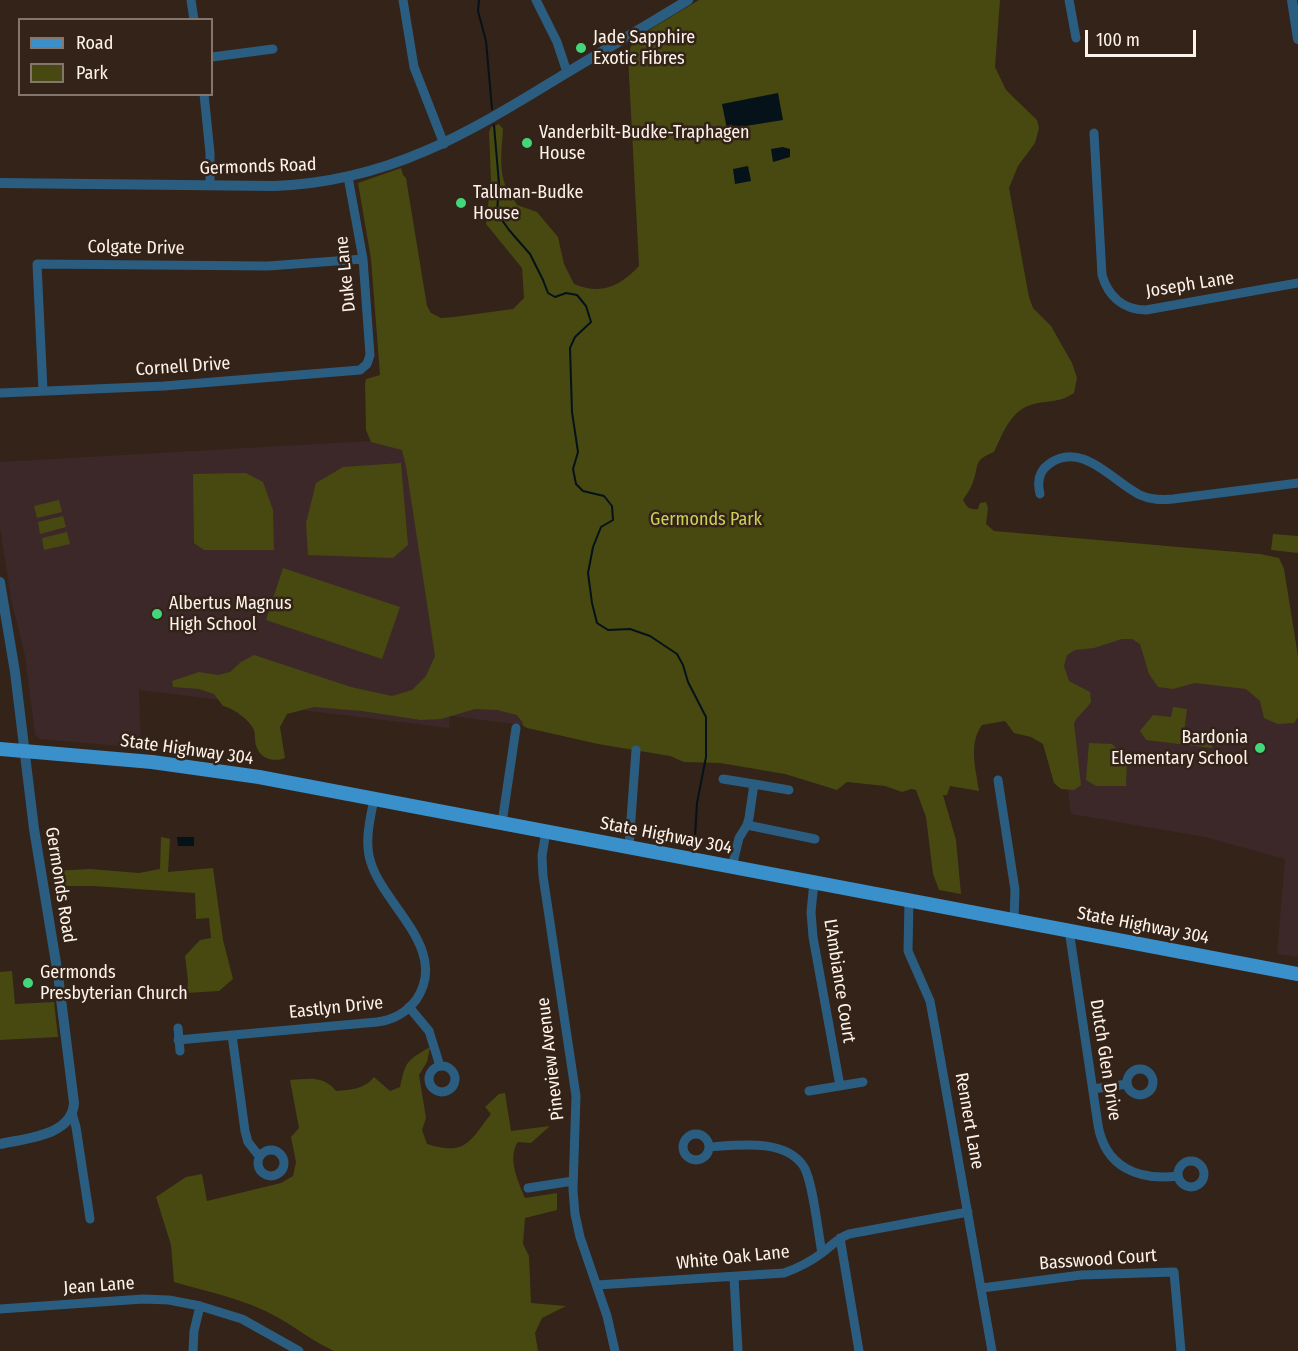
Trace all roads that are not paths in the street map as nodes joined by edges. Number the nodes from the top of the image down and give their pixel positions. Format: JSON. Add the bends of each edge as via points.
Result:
{"nodes":[{"id":1,"x":191,"y":0,"type":"edge"},
{"id":2,"x":403,"y":0,"type":"edge"},
{"id":3,"x":536,"y":0,"type":"edge"},
{"id":4,"x":688,"y":0,"type":"edge"},
{"id":5,"x":1069,"y":0,"type":"edge"},
{"id":6,"x":1292,"y":0,"type":"edge"},
{"id":7,"x":194,"y":18,"type":"edge"},
{"id":8,"x":1076,"y":38,"type":"dead end"},
{"id":9,"x":1298,"y":39,"type":"edge"},
{"id":10,"x":273,"y":49,"type":"dead end"},
{"id":11,"x":213,"y":57,"type":"edge"},
{"id":12,"x":567,"y":72,"type":"junction"},
{"id":13,"x":204,"y":96,"type":"edge"},
{"id":14,"x":1094,"y":133,"type":"dead end"},
{"id":15,"x":444,"y":144,"type":"junction"},
{"id":16,"x":348,"y":177,"type":"junction"},
{"id":17,"x":0,"y":183,"type":"edge"},
{"id":18,"x":210,"y":185,"type":"junction"},
{"id":19,"x":363,"y":259,"type":"junction"},
{"id":20,"x":1298,"y":283,"type":"edge"},
{"id":21,"x":365,"y":366,"type":"joint"},
{"id":22,"x":43,"y":391,"type":"junction"},
{"id":23,"x":0,"y":393,"type":"edge"},
{"id":24,"x":1298,"y":483,"type":"edge"},
{"id":25,"x":1040,"y":494,"type":"dead end"},
{"id":26,"x":0,"y":582,"type":"edge"},
{"id":27,"x":516,"y":728,"type":"dead end"},
{"id":28,"x":0,"y":749,"type":"edge"},
{"id":29,"x":636,"y":750,"type":"dead end"},
{"id":30,"x":24,"y":751,"type":"junction"},
{"id":31,"x":723,"y":779,"type":"dead end"},
{"id":32,"x":998,"y":780,"type":"dead end"},
{"id":33,"x":754,"y":784,"type":"junction"},
{"id":34,"x":789,"y":790,"type":"dead end"},
{"id":35,"x":374,"y":799,"type":"junction"},
{"id":36,"x":501,"y":823,"type":"junction"},
{"id":37,"x":747,"y":825,"type":"junction"},
{"id":38,"x":546,"y":831,"type":"junction"},
{"id":39,"x":815,"y":838,"type":"dead end"},
{"id":40,"x":629,"y":847,"type":"junction"},
{"id":41,"x":732,"y":867,"type":"junction"},
{"id":42,"x":814,"y":882,"type":"junction"},
{"id":43,"x":909,"y":900,"type":"junction"},
{"id":44,"x":1014,"y":920,"type":"junction"},
{"id":45,"x":1069,"y":930,"type":"junction"},
{"id":46,"x":1298,"y":974,"type":"edge"},
{"id":47,"x":409,"y":1007,"type":"junction"},
{"id":48,"x":178,"y":1028,"type":"dead end"},
{"id":49,"x":232,"y":1035,"type":"junction"},
{"id":50,"x":178,"y":1040,"type":"junction"},
{"id":51,"x":180,"y":1052,"type":"dead end"},
{"id":52,"x":440,"y":1066,"type":"dead end"},
{"id":53,"x":863,"y":1082,"type":"dead end"},
{"id":54,"x":1127,"y":1084,"type":"dead end"},
{"id":55,"x":840,"y":1086,"type":"junction"},
{"id":56,"x":1093,"y":1089,"type":"junction"},
{"id":57,"x":809,"y":1091,"type":"dead end"},
{"id":58,"x":72,"y":1113,"type":"junction"},
{"id":59,"x":0,"y":1144,"type":"edge"},
{"id":60,"x":709,"y":1147,"type":"dead end"},
{"id":61,"x":259,"y":1156,"type":"dead end"},
{"id":62,"x":1178,"y":1176,"type":"dead end"},
{"id":63,"x":573,"y":1181,"type":"junction"},
{"id":64,"x":528,"y":1188,"type":"dead end"},
{"id":65,"x":968,"y":1212,"type":"junction"},
{"id":66,"x":90,"y":1219,"type":"dead end"},
{"id":67,"x":840,"y":1238,"type":"junction"},
{"id":68,"x":822,"y":1253,"type":"junction"},
{"id":69,"x":734,"y":1277,"type":"junction"},
{"id":70,"x":597,"y":1286,"type":"junction"},
{"id":71,"x":982,"y":1288,"type":"junction"},
{"id":72,"x":200,"y":1306,"type":"junction"},
{"id":73,"x":0,"y":1309,"type":"edge"},
{"id":74,"x":193,"y":1351,"type":"edge"},
{"id":75,"x":299,"y":1351,"type":"edge"},
{"id":76,"x":615,"y":1351,"type":"edge"},
{"id":77,"x":738,"y":1351,"type":"edge"},
{"id":78,"x":860,"y":1351,"type":"edge"},
{"id":79,"x":992,"y":1351,"type":"edge"},
{"id":80,"x":1181,"y":1351,"type":"edge"}],
"edges":[{"from":1,"to":7,"type":"street"},
{"from":2,"to":15,"type":"street","via":[[414,67]]},
{"from":3,"to":12,"type":"street"},
{"from":4,"to":12,"type":"street","name":"Germonds Road"},
{"from":5,"to":8,"type":"street"},
{"from":6,"to":9,"type":"street"},
{"from":10,"to":11,"type":"street"},
{"from":12,"to":15,"type":"street","name":"Germonds Road"},
{"from":13,"to":18,"type":"street"},
{"from":14,"to":20,"type":"street","name":"Joseph Lane","via":[[1102,275],[1108,290],[1121,303],[1151,310]]},
{"from":15,"to":16,"type":"street","name":"Germonds Road"},
{"from":16,"to":18,"type":"street","name":"Germonds Road","via":[[283,185]]},
{"from":16,"to":19,"type":"street","name":"Duke Lane"},
{"from":17,"to":18,"type":"street","name":"Germonds Road"},
{"from":19,"to":21,"type":"street","name":"Duke Lane","via":[[369,355]]},
{"from":19,"to":22,"type":"street","name":"Colgate Drive","via":[[267,266],[37,264]]},
{"from":21,"to":22,"type":"street","name":"Cornell Drive","via":[[354,372]]},
{"from":22,"to":23,"type":"street","name":"Cornell Drive"},
{"from":24,"to":25,"type":"street","via":[[1153,499],[1092,462],[1070,457],[1046,466],[1039,479]]},
{"from":26,"to":30,"type":"street","name":"Germonds Road"},
{"from":27,"to":36,"type":"street"},
{"from":28,"to":30,"type":"main road","name":"State Highway 304"},
{"from":29,"to":40,"type":"street"},
{"from":30,"to":35,"type":"main road","name":"State Highway 304","via":[[187,766]]},
{"from":30,"to":58,"type":"street","name":"Germonds Road","via":[[62,1004],[74,1100]]},
{"from":31,"to":33,"type":"street"},
{"from":32,"to":44,"type":"street","via":[[1015,890]]},
{"from":33,"to":34,"type":"street"},
{"from":33,"to":37,"type":"street"},
{"from":35,"to":36,"type":"main road","name":"State Highway 304"},
{"from":35,"to":47,"type":"street","name":"Eastlyn Drive","via":[[368,838],[371,862],[424,958],[424,982]]},
{"from":36,"to":38,"type":"main road","name":"State Highway 304"},
{"from":37,"to":39,"type":"street"},
{"from":37,"to":41,"type":"street","via":[[739,838]]},
{"from":38,"to":40,"type":"main road","name":"State Highway 304"},
{"from":38,"to":63,"type":"street","name":"Pineview Avenue","via":[[543,876],[576,1096]]},
{"from":40,"to":41,"type":"main road","name":"State Highway 304"},
{"from":41,"to":42,"type":"main road","name":"State Highway 304"},
{"from":42,"to":43,"type":"main road","name":"State Highway 304"},
{"from":42,"to":55,"type":"street","name":"L'Ambiance Court","via":[[813,930]]},
{"from":43,"to":44,"type":"main road","name":"State Highway 304"},
{"from":43,"to":65,"type":"street","name":"Rennert Lane","via":[[908,951],[930,1001]]},
{"from":44,"to":45,"type":"main road","name":"State Highway 304"},
{"from":45,"to":46,"type":"main road","name":"State Highway 304"},
{"from":45,"to":56,"type":"street","name":"Dutch Glen Drive"},
{"from":47,"to":49,"type":"street","name":"Eastlyn Drive","via":[[383,1022]]},
{"from":47,"to":52,"type":"street","via":[[429,1031]]},
{"from":48,"to":50,"type":"street"},
{"from":49,"to":50,"type":"street","name":"Eastlyn Drive"},
{"from":49,"to":61,"type":"street","via":[[245,1131]]},
{"from":50,"to":51,"type":"street"},
{"from":53,"to":55,"type":"street"},
{"from":54,"to":56,"type":"street"},
{"from":55,"to":57,"type":"street"},
{"from":56,"to":62,"type":"street","name":"Dutch Glen Drive","via":[[1101,1138],[1116,1161],[1144,1176]]},
{"from":58,"to":59,"type":"street","via":[[57,1129]]},
{"from":58,"to":66,"type":"street"},
{"from":60,"to":68,"type":"street","via":[[761,1145],[800,1161],[809,1179]]},
{"from":63,"to":64,"type":"street"},
{"from":63,"to":70,"type":"street","name":"Pineview Avenue","via":[[578,1229]]},
{"from":65,"to":67,"type":"street","name":"White Oak Lane"},
{"from":65,"to":71,"type":"street","name":"Rennert Lane"},
{"from":67,"to":68,"type":"street","name":"White Oak Lane"},
{"from":67,"to":78,"type":"street"},
{"from":68,"to":69,"type":"street","name":"White Oak Lane","via":[[784,1272]]},
{"from":69,"to":70,"type":"street","name":"White Oak Lane"},
{"from":69,"to":77,"type":"street"},
{"from":70,"to":76,"type":"street","name":"Pineview Avenue"},
{"from":71,"to":79,"type":"street","name":"Rennert Lane"},
{"from":71,"to":80,"type":"street","name":"Basswood Court","via":[[1081,1275],[1174,1272]]},
{"from":72,"to":73,"type":"street","name":"Jean Lane","via":[[152,1299]]},
{"from":72,"to":74,"type":"street"},
{"from":72,"to":75,"type":"street","via":[[249,1322]]}]}
